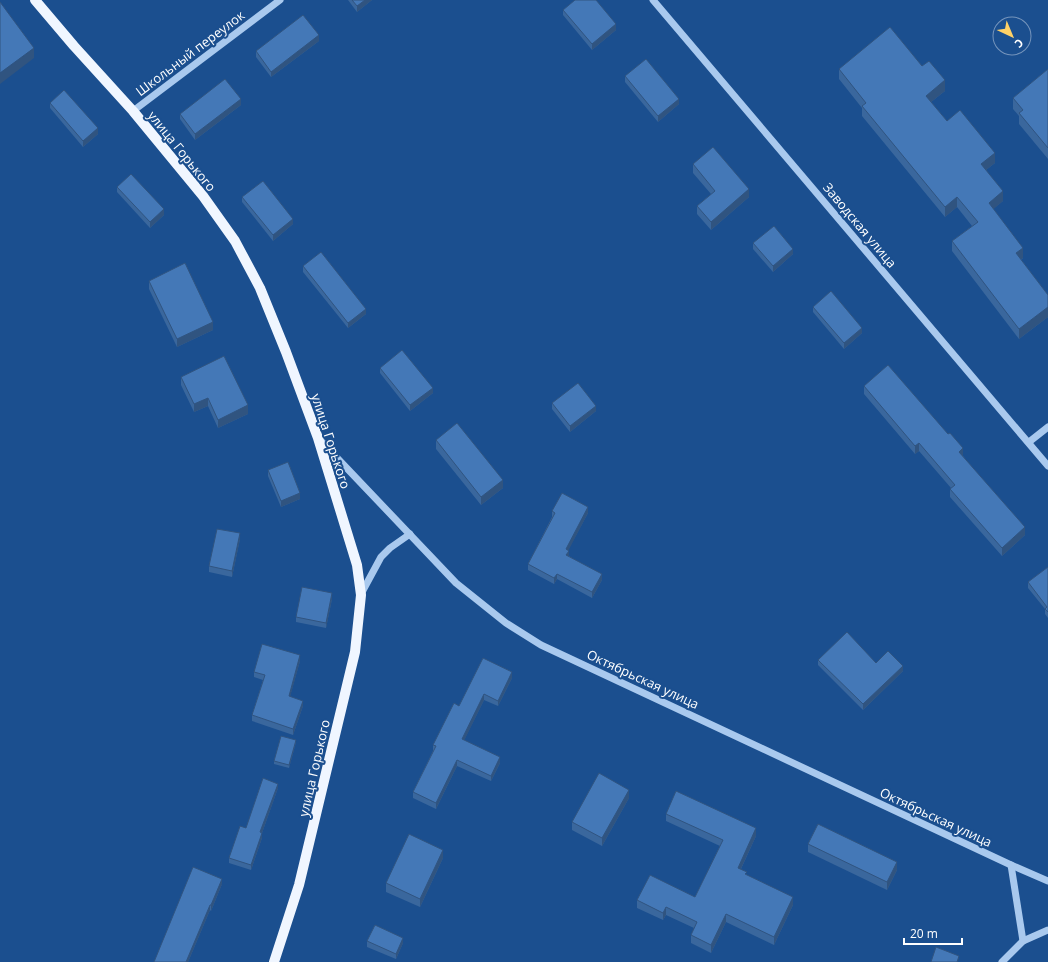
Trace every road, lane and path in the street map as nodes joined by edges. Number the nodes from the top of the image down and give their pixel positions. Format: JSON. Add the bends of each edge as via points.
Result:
{"nodes":[{"id":1,"x":35,"y":0,"type":"edge"},
{"id":2,"x":280,"y":0,"type":"edge"},
{"id":3,"x":653,"y":0,"type":"edge"},
{"id":4,"x":133,"y":111,"type":"junction"},
{"id":5,"x":1048,"y":427,"type":"edge"},
{"id":6,"x":318,"y":438,"type":"junction"},
{"id":7,"x":1029,"y":442,"type":"junction"},
{"id":8,"x":1048,"y":466,"type":"edge"},
{"id":9,"x":410,"y":534,"type":"junction"},
{"id":10,"x":361,"y":595,"type":"junction"},
{"id":11,"x":1010,"y":865,"type":"junction"},
{"id":12,"x":1048,"y":881,"type":"edge"},
{"id":13,"x":1048,"y":930,"type":"edge"},
{"id":14,"x":1023,"y":941,"type":"junction"},
{"id":15,"x":274,"y":962,"type":"edge"},
{"id":16,"x":1002,"y":962,"type":"edge"}],
"edges":[{"from":1,"to":4,"type":"main road","name":"улица Горького"},
{"from":2,"to":4,"type":"street","name":"Школьный переулок"},
{"from":3,"to":7,"type":"street","name":"Заводская улица"},
{"from":4,"to":6,"type":"main road","name":"улица Горького","via":[[203,196],[235,241],[260,288]]},
{"from":5,"to":7,"type":"street"},
{"from":6,"to":9,"type":"street","name":"Октябрьская улица"},
{"from":6,"to":10,"type":"main road","name":"улица Горького","via":[[357,565]]},
{"from":7,"to":8,"type":"street","name":"Заводская улица"},
{"from":9,"to":10,"type":"street","via":[[381,557]]},
{"from":9,"to":11,"type":"street","name":"Октябрьская улица","via":[[456,583],[506,623],[541,645]]},
{"from":10,"to":15,"type":"main road","name":"улица Горького","via":[[353,660],[299,885]]},
{"from":11,"to":12,"type":"street","name":"Октябрьская улица"},
{"from":11,"to":14,"type":"street"},
{"from":13,"to":14,"type":"street"},
{"from":14,"to":16,"type":"street"}]}
